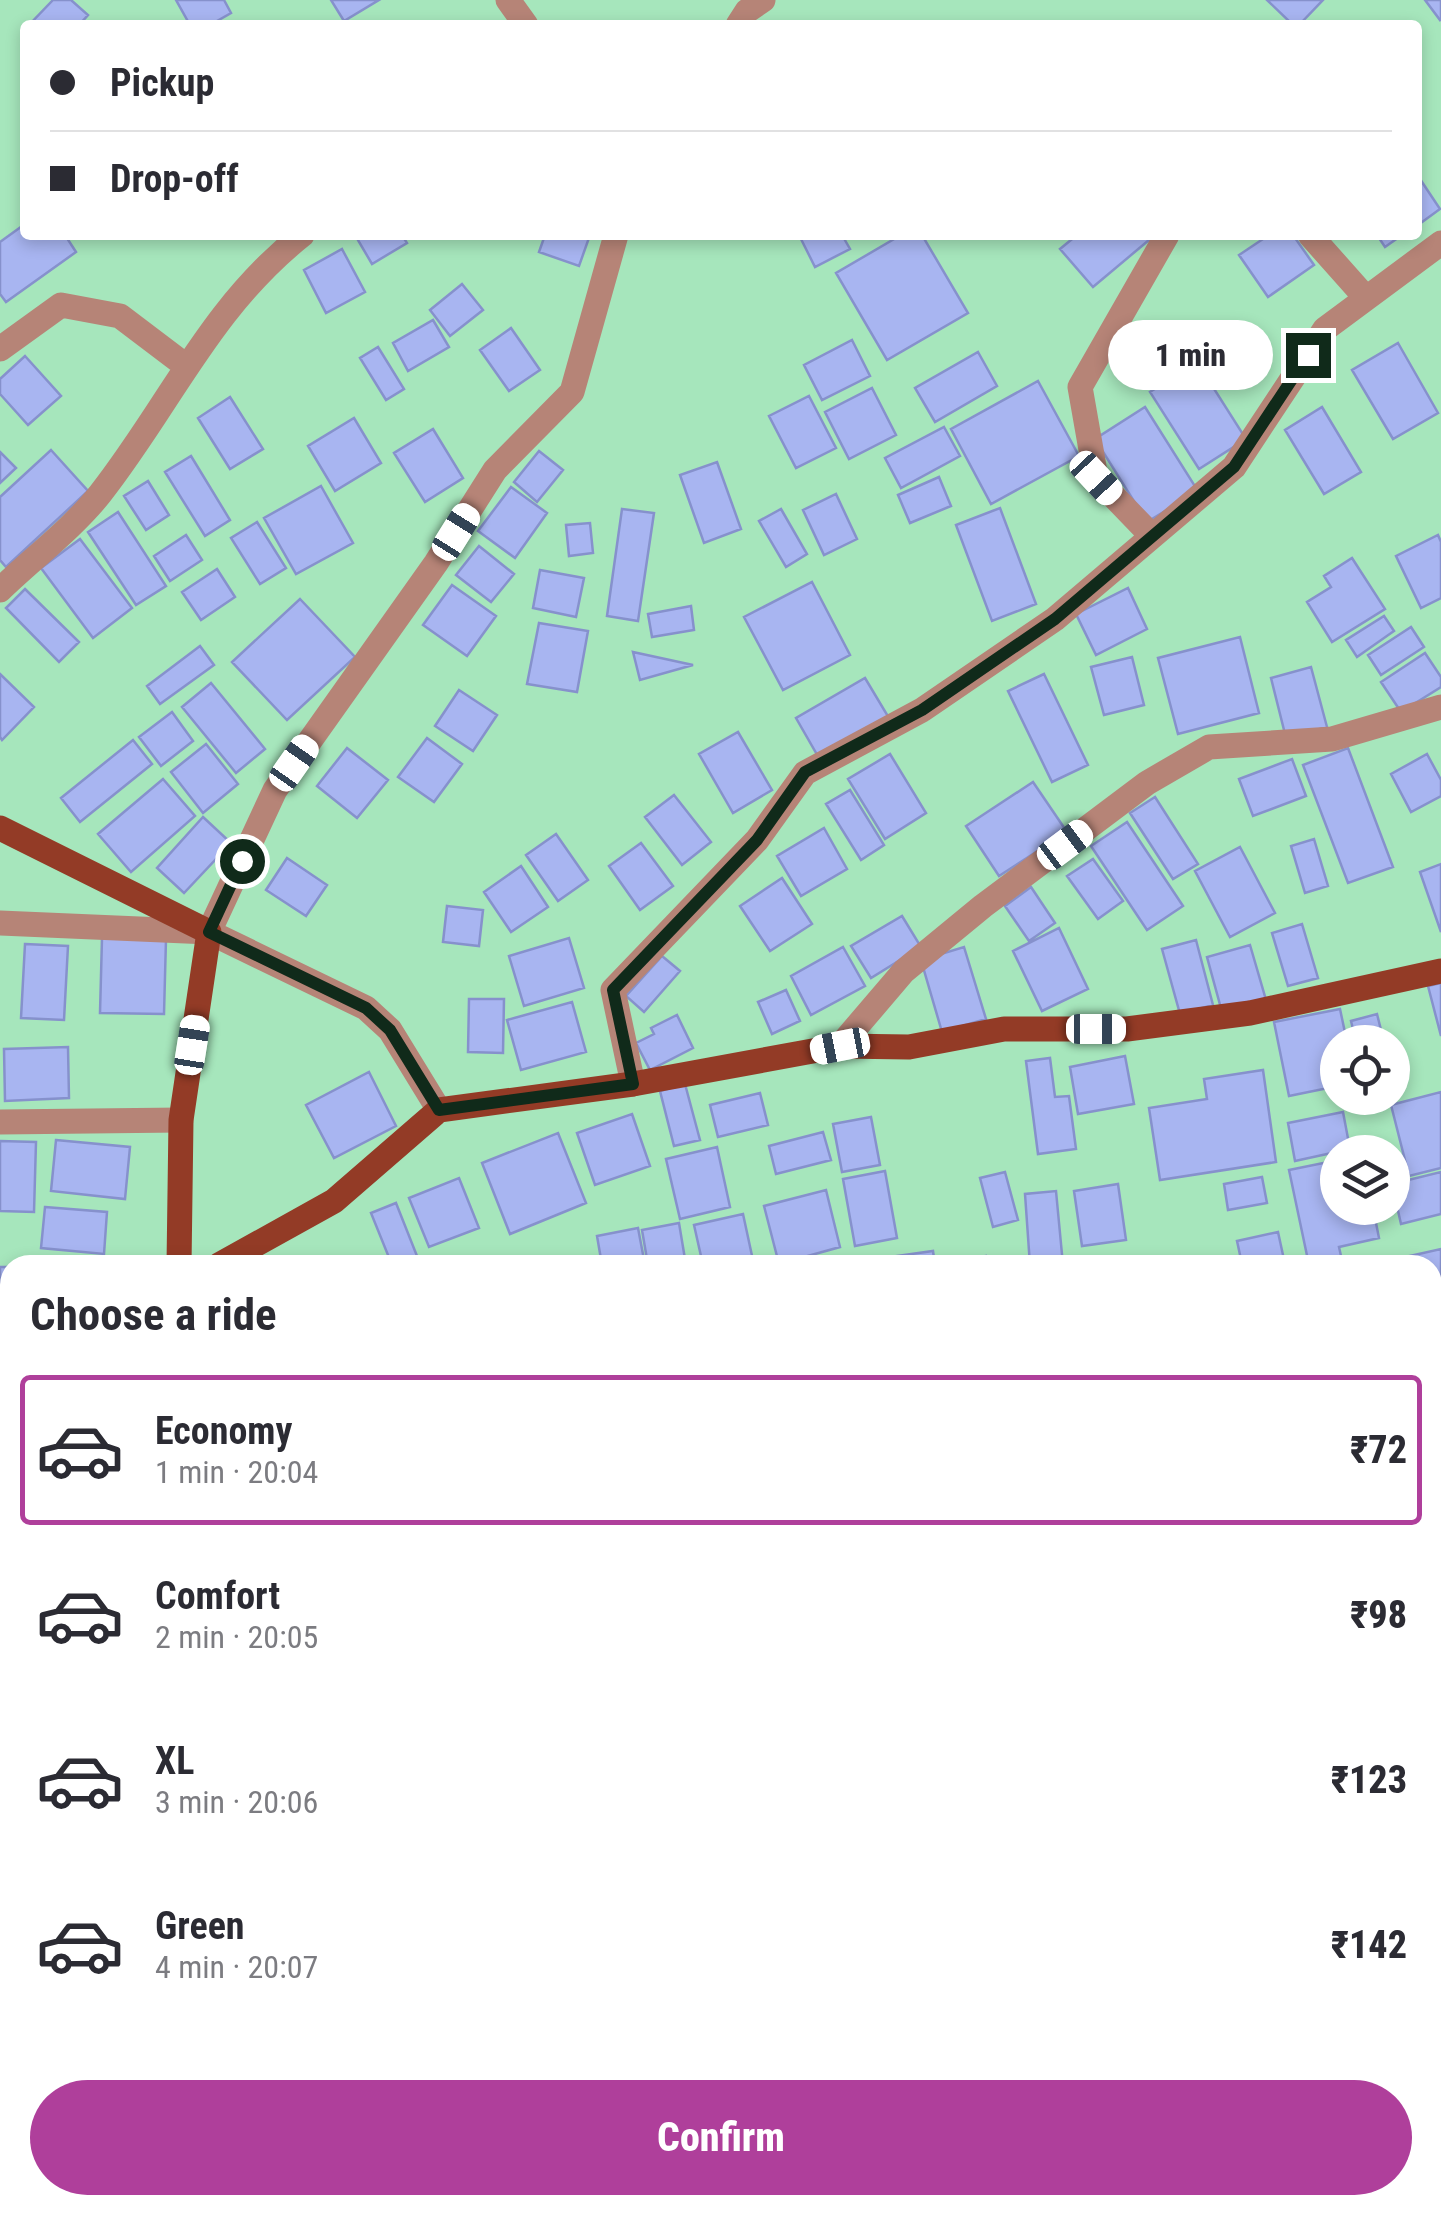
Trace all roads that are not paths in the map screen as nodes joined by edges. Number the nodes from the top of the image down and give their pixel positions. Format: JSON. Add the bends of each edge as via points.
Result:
{"nodes":[{"id":1,"x":763,"y":0,"type":"edge"},
{"id":2,"x":741,"y":20,"type":"edge"},
{"id":3,"x":296,"y":240,"type":"edge"},
{"id":4,"x":615,"y":240,"type":"edge"},
{"id":5,"x":1164,"y":240,"type":"edge"},
{"id":6,"x":1314,"y":240,"type":"edge"},
{"id":7,"x":1441,"y":243,"type":"edge"},
{"id":8,"x":1366,"y":298,"type":"junction"},
{"id":9,"x":0,"y":349,"type":"edge"},
{"id":10,"x":186,"y":366,"type":"junction"},
{"id":11,"x":1152,"y":536,"type":"junction"},
{"id":12,"x":0,"y":590,"type":"edge"},
{"id":13,"x":1441,"y":707,"type":"edge"},
{"id":14,"x":0,"y":828,"type":"edge"},
{"id":15,"x":0,"y":923,"type":"edge"},
{"id":16,"x":209,"y":932,"type":"junction"},
{"id":17,"x":1441,"y":971,"type":"edge"},
{"id":18,"x":840,"y":1046,"type":"junction"},
{"id":19,"x":633,"y":1084,"type":"junction"},
{"id":20,"x":439,"y":1110,"type":"junction"},
{"id":21,"x":180,"y":1120,"type":"junction"},
{"id":22,"x":0,"y":1122,"type":"edge"},
{"id":23,"x":178,"y":1255,"type":"edge"},
{"id":24,"x":237,"y":1255,"type":"edge"}],
"edges":[{"from":1,"to":2,"type":"street"},
{"from":3,"to":10,"type":"street","via":[[218,319]]},
{"from":4,"to":16,"type":"street","via":[[572,392],[495,470],[275,790]]},
{"from":5,"to":11,"type":"street","via":[[1080,387],[1096,478]]},
{"from":6,"to":8,"type":"street"},
{"from":7,"to":8,"type":"street"},
{"from":8,"to":11,"type":"street","via":[[1325,329],[1234,467]]},
{"from":9,"to":10,"type":"street","via":[[61,305],[120,316]]},
{"from":10,"to":12,"type":"street","via":[[98,496]]},
{"from":11,"to":19,"type":"street","via":[[1055,619],[922,710],[805,772],[757,840],[613,990]]},
{"from":13,"to":18,"type":"street","via":[[1332,739],[1209,747],[1147,783],[983,906],[904,971]]},
{"from":14,"to":16,"type":"main road"},
{"from":15,"to":16,"type":"street"},
{"from":16,"to":20,"type":"street","via":[[366,1008],[390,1030]]},
{"from":16,"to":21,"type":"main road"},
{"from":17,"to":18,"type":"main road","via":[[1250,1013],[1127,1029],[1004,1029],[909,1048]]},
{"from":18,"to":19,"type":"main road"},
{"from":19,"to":20,"type":"main road"},
{"from":20,"to":24,"type":"main road","via":[[334,1201]]},
{"from":21,"to":22,"type":"street"},
{"from":21,"to":23,"type":"main road"}]}
